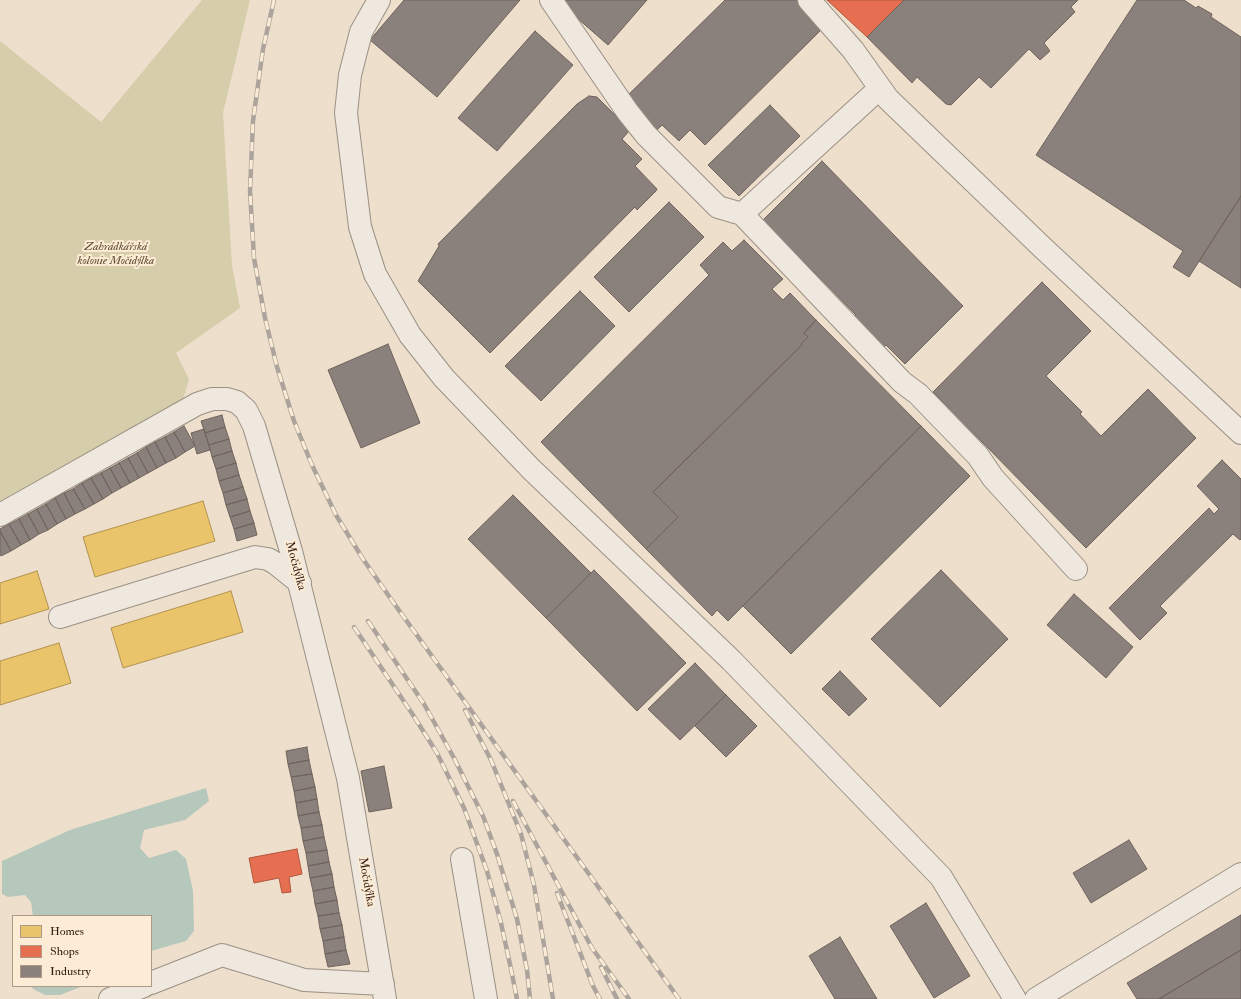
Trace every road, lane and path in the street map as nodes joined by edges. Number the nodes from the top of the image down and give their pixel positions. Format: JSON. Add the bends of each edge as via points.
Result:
{"nodes":[{"id":1,"x":379,"y":0,"type":"edge"},
{"id":2,"x":551,"y":0,"type":"edge"},
{"id":3,"x":809,"y":0,"type":"edge"},
{"id":4,"x":880,"y":88,"type":"junction"},
{"id":5,"x":742,"y":214,"type":"junction"},
{"id":6,"x":1241,"y":433,"type":"edge"},
{"id":7,"x":0,"y":515,"type":"edge"},
{"id":8,"x":1076,"y":569,"type":"dead end"},
{"id":9,"x":300,"y":583,"type":"junction"},
{"id":10,"x":60,"y":617,"type":"dead end"},
{"id":11,"x":462,"y":859,"type":"dead end"},
{"id":12,"x":1241,"y":874,"type":"edge"},
{"id":13,"x":152,"y":983,"type":"edge"},
{"id":14,"x":141,"y":987,"type":"edge"},
{"id":15,"x":384,"y":992,"type":"edge"},
{"id":16,"x":110,"y":999,"type":"edge"},
{"id":17,"x":486,"y":999,"type":"edge"},
{"id":18,"x":1015,"y":999,"type":"edge"},
{"id":19,"x":1036,"y":999,"type":"edge"}],
"edges":[{"from":1,"to":18,"type":"lane","via":[[361,32],[350,75],[346,114],[360,227],[375,274],[410,335],[444,378],[531,469],[731,660],[941,877]]},
{"from":2,"to":5,"type":"lane","via":[[646,135],[718,207]]},
{"from":3,"to":4,"type":"lane","via":[[853,50]]},
{"from":4,"to":5,"type":"lane"},
{"from":4,"to":6,"type":"lane","via":[[888,99],[1042,248]]},
{"from":5,"to":8,"type":"lane","via":[[902,382],[918,394],[978,456],[993,478]]},
{"from":7,"to":9,"type":"lane","name":"Močidýlka","via":[[197,404],[212,399],[227,399],[237,402],[246,410],[254,426]]},
{"from":9,"to":10,"type":"lane","via":[[275,563],[255,557]]},
{"from":9,"to":15,"type":"lane","name":"Močidýlka","via":[[348,778]]},
{"from":11,"to":17,"type":"lane"},
{"from":12,"to":19,"type":"lane"},
{"from":13,"to":15,"type":"lane","via":[[222,955],[304,980]]},
{"from":14,"to":16,"type":"lane"}]}
